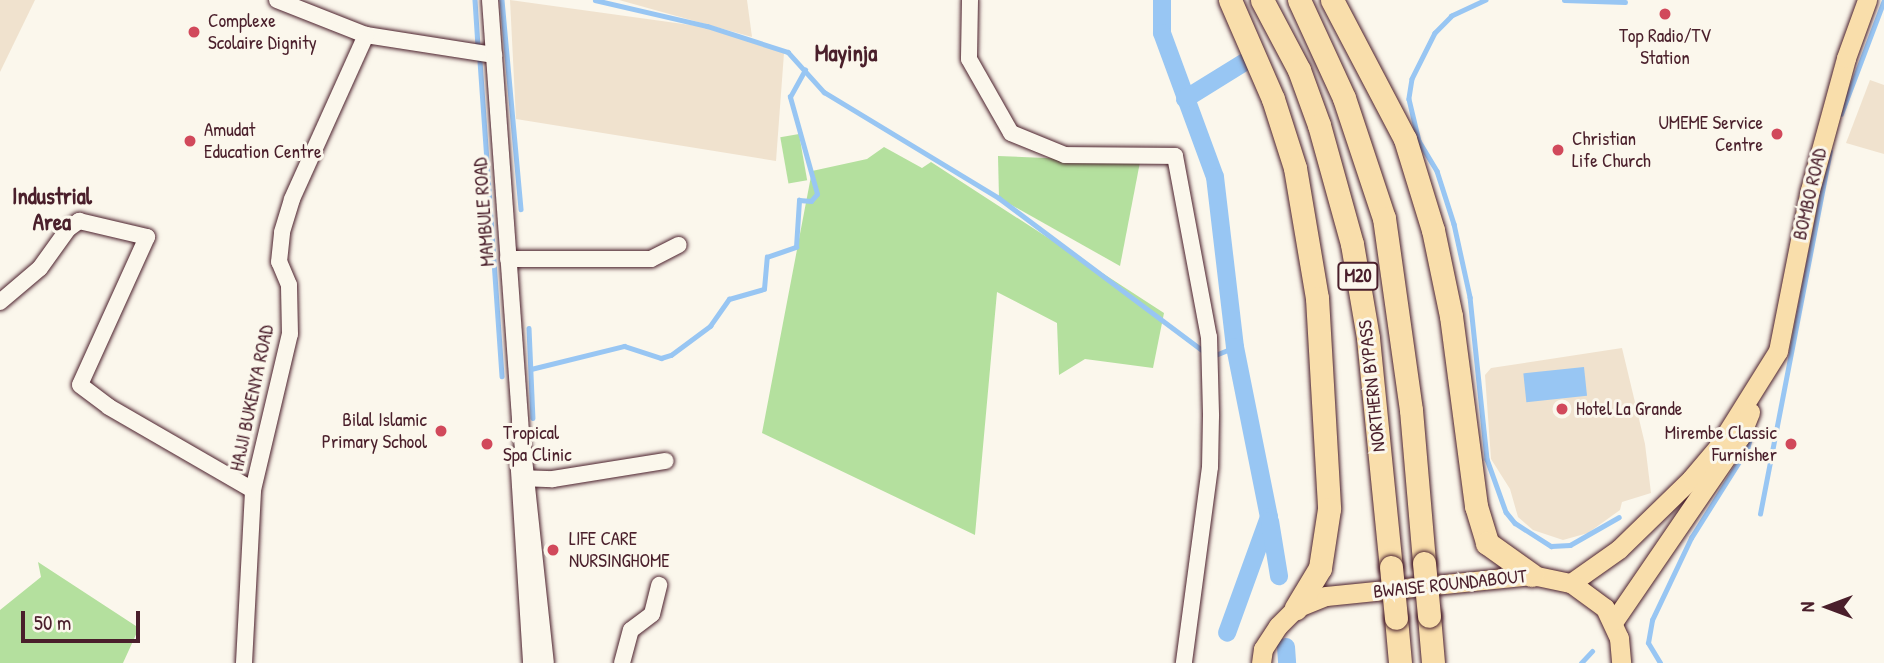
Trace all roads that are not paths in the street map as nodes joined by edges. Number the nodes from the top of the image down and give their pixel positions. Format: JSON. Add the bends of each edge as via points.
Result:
{"nodes":[{"id":1,"x":277,"y":0,"type":"edge"},
{"id":2,"x":490,"y":0,"type":"edge"},
{"id":3,"x":970,"y":0,"type":"edge"},
{"id":4,"x":1230,"y":0,"type":"edge"},
{"id":5,"x":1262,"y":0,"type":"edge"},
{"id":6,"x":1299,"y":0,"type":"edge"},
{"id":7,"x":1332,"y":0,"type":"edge"},
{"id":8,"x":1867,"y":0,"type":"edge"},
{"id":9,"x":366,"y":34,"type":"junction"},
{"id":10,"x":494,"y":54,"type":"junction"},
{"id":11,"x":679,"y":245,"type":"dead end"},
{"id":12,"x":508,"y":259,"type":"junction"},
{"id":13,"x":0,"y":302,"type":"edge"},
{"id":14,"x":1756,"y":388,"type":"junction"},
{"id":15,"x":666,"y":461,"type":"dead end"},
{"id":16,"x":523,"y":479,"type":"junction"},
{"id":17,"x":253,"y":490,"type":"junction"},
{"id":18,"x":1532,"y":575,"type":"junction"},
{"id":19,"x":1571,"y":583,"type":"junction"},
{"id":20,"x":659,"y":586,"type":"dead end"},
{"id":21,"x":1296,"y":608,"type":"junction"},
{"id":22,"x":1614,"y":621,"type":"junction"},
{"id":23,"x":1262,"y":656,"type":"edge"},
{"id":24,"x":1624,"y":660,"type":"edge"},
{"id":25,"x":244,"y":663,"type":"edge"},
{"id":26,"x":531,"y":663,"type":"edge"},
{"id":27,"x":546,"y":663,"type":"edge"},
{"id":28,"x":622,"y":663,"type":"edge"},
{"id":29,"x":1184,"y":663,"type":"edge"},
{"id":30,"x":1247,"y":663,"type":"edge"},
{"id":31,"x":1400,"y":663,"type":"edge"},
{"id":32,"x":1433,"y":663,"type":"edge"}],
"edges":[{"from":1,"to":9,"type":"street"},
{"from":2,"to":10,"type":"street","name":"MAMBULE ROAD"},
{"from":3,"to":29,"type":"street","via":[[969,59],[1010,133],[1065,155],[1175,156],[1209,337],[1211,416],[1210,467]]},
{"from":4,"to":21,"type":"highway","via":[[1273,99],[1295,168],[1315,285],[1329,509],[1321,568]]},
{"from":5,"to":31,"type":"highway","name":"NORTHERN BYPASS","number":"M20","bridge":true,"via":[[1315,114],[1352,244],[1368,338]]},
{"from":6,"to":32,"type":"highway","name":"NORTHERN BYPASS","number":"M20","bridge":true,"via":[[1344,98],[1384,218],[1411,410]]},
{"from":7,"to":18,"type":"highway","via":[[1405,139],[1433,230],[1455,340],[1476,506],[1488,543]]},
{"from":8,"to":14,"type":"main road","name":"BOMBO ROAD","via":[[1810,190],[1778,351]]},
{"from":9,"to":10,"type":"street"},
{"from":9,"to":17,"type":"street","name":"HAJJI BUKENYA ROAD","via":[[285,217],[279,262],[289,285],[290,334]]},
{"from":10,"to":12,"type":"street","name":"MAMBULE ROAD"},
{"from":11,"to":12,"type":"street","via":[[651,259]]},
{"from":12,"to":16,"type":"street","name":"MAMBULE ROAD"},
{"from":13,"to":17,"type":"street","via":[[40,268],[79,221],[147,237],[80,385],[109,407]]},
{"from":14,"to":19,"type":"main road","name":"BOMBO ROAD","via":[[1718,447],[1653,519]]},
{"from":14,"to":22,"type":"main road","name":"BOMBO ROAD","via":[[1740,437]]},
{"from":15,"to":16,"type":"street"},
{"from":16,"to":26,"type":"street","name":"MAMBULE ROAD"},
{"from":16,"to":27,"type":"street","name":"MAMBULE ROAD"},
{"from":17,"to":25,"type":"street","name":"HAJJI BUKENYA ROAD"},
{"from":18,"to":19,"type":"main road","name":"BWAISE ROUNDABOUT"},
{"from":18,"to":21,"type":"main road","name":"BWAISE ROUNDABOUT","via":[[1326,596]]},
{"from":19,"to":22,"type":"main road","name":"BWAISE ROUNDABOUT"},
{"from":20,"to":28,"type":"street","via":[[652,614],[631,630]]},
{"from":21,"to":23,"type":"main road"},
{"from":22,"to":24,"type":"main road"},
{"from":23,"to":30,"type":"main road"}]}
